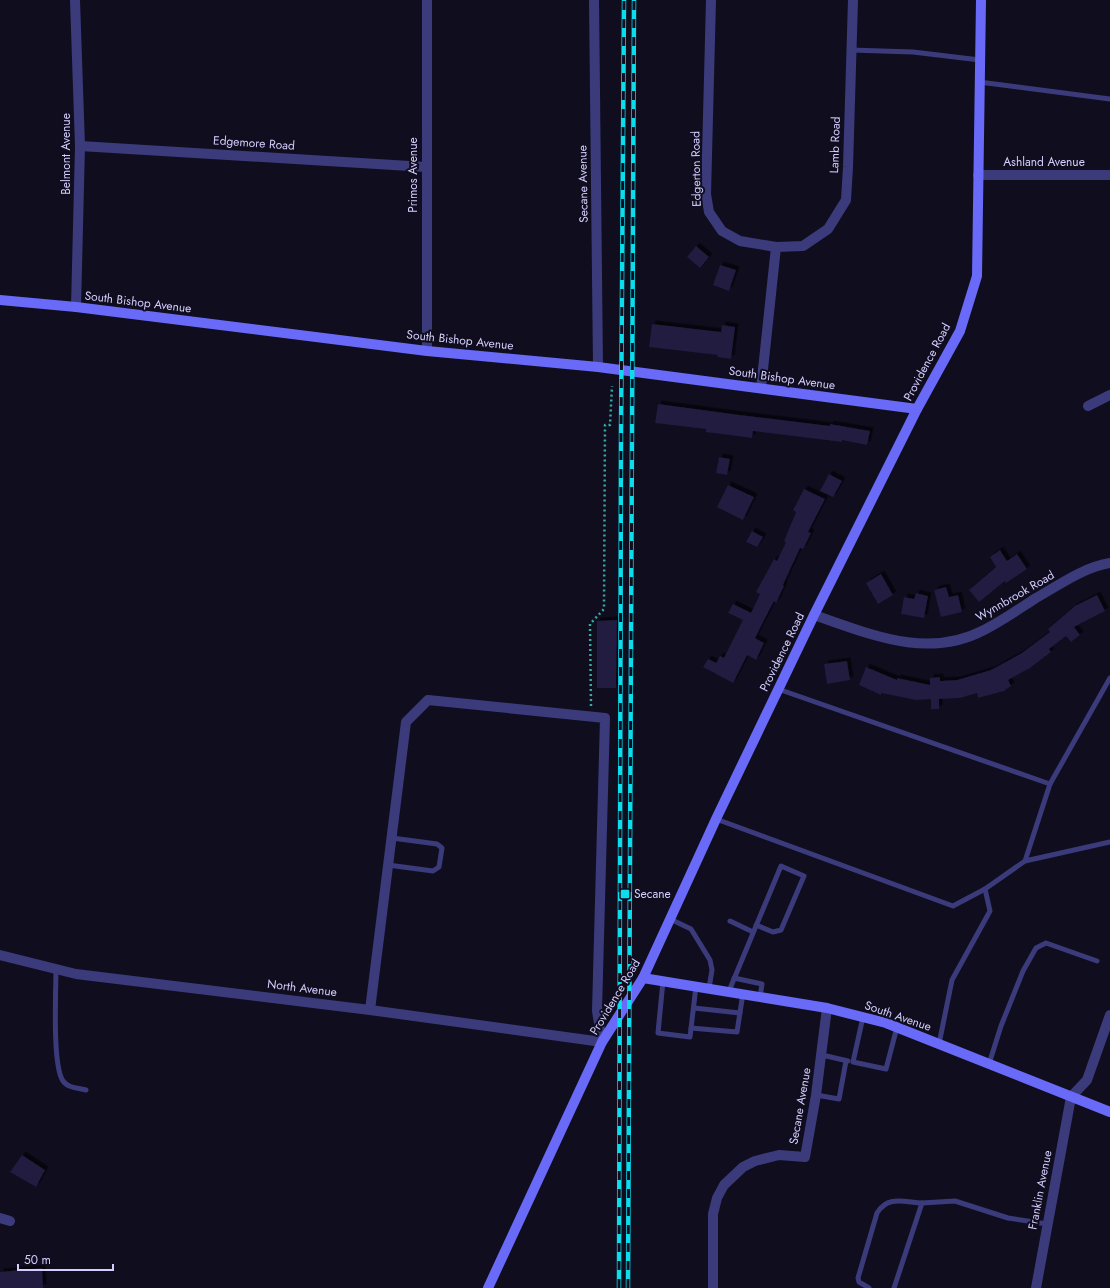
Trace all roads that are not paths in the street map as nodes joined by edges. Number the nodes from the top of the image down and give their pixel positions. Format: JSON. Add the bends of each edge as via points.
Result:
{"nodes":[{"id":1,"x":75,"y":0,"type":"edge"},
{"id":2,"x":427,"y":0,"type":"edge"},
{"id":3,"x":594,"y":0,"type":"edge"},
{"id":4,"x":711,"y":0,"type":"edge"},
{"id":5,"x":853,"y":0,"type":"edge"},
{"id":6,"x":981,"y":0,"type":"edge"},
{"id":7,"x":851,"y":50,"type":"junction"},
{"id":8,"x":980,"y":60,"type":"junction"},
{"id":9,"x":979,"y":82,"type":"junction"},
{"id":10,"x":1110,"y":98,"type":"edge"},
{"id":11,"x":80,"y":146,"type":"junction"},
{"id":12,"x":426,"y":167,"type":"junction"},
{"id":13,"x":978,"y":175,"type":"junction"},
{"id":14,"x":1110,"y":175,"type":"edge"},
{"id":15,"x":776,"y":247,"type":"junction"},
{"id":16,"x":0,"y":300,"type":"edge"},
{"id":17,"x":76,"y":307,"type":"junction"},
{"id":18,"x":427,"y":351,"type":"junction"},
{"id":19,"x":598,"y":367,"type":"junction"},
{"id":20,"x":761,"y":388,"type":"junction"},
{"id":21,"x":1110,"y":395,"type":"edge"},
{"id":22,"x":1088,"y":406,"type":"dead end"},
{"id":23,"x":916,"y":409,"type":"junction"},
{"id":24,"x":1110,"y":563,"type":"edge"},
{"id":25,"x":814,"y":614,"type":"junction"},
{"id":26,"x":1110,"y":678,"type":"edge"},
{"id":27,"x":778,"y":689,"type":"junction"},
{"id":28,"x":1050,"y":784,"type":"junction"},
{"id":29,"x":716,"y":819,"type":"junction"},
{"id":30,"x":392,"y":838,"type":"junction"},
{"id":31,"x":1110,"y":842,"type":"edge"},
{"id":32,"x":1025,"y":860,"type":"junction"},
{"id":33,"x":388,"y":864,"type":"junction"},
{"id":34,"x":985,"y":889,"type":"junction"},
{"id":35,"x":670,"y":919,"type":"junction"},
{"id":36,"x":730,"y":921,"type":"dead end"},
{"id":37,"x":756,"y":925,"type":"junction"},
{"id":38,"x":753,"y":932,"type":"junction"},
{"id":39,"x":0,"y":955,"type":"edge"},
{"id":40,"x":1097,"y":961,"type":"dead end"},
{"id":41,"x":56,"y":969,"type":"junction"},
{"id":42,"x":643,"y":978,"type":"junction"},
{"id":43,"x":734,"y":978,"type":"junction"},
{"id":44,"x":663,"y":981,"type":"junction"},
{"id":45,"x":696,"y":986,"type":"junction"},
{"id":46,"x":709,"y":988,"type":"junction"},
{"id":47,"x":729,"y":991,"type":"junction"},
{"id":48,"x":743,"y":993,"type":"junction"},
{"id":49,"x":760,"y":996,"type":"junction"},
{"id":50,"x":694,"y":1008,"type":"junction"},
{"id":51,"x":827,"y":1008,"type":"junction"},
{"id":52,"x":370,"y":1010,"type":"junction"},
{"id":53,"x":740,"y":1014,"type":"junction"},
{"id":54,"x":1110,"y":1014,"type":"edge"},
{"id":55,"x":863,"y":1017,"type":"junction"},
{"id":56,"x":897,"y":1027,"type":"junction"},
{"id":57,"x":691,"y":1028,"type":"junction"},
{"id":58,"x":602,"y":1042,"type":"junction"},
{"id":59,"x":939,"y":1044,"type":"junction"},
{"id":60,"x":822,"y":1055,"type":"junction"},
{"id":61,"x":846,"y":1061,"type":"junction"},
{"id":62,"x":853,"y":1062,"type":"junction"},
{"id":63,"x":989,"y":1064,"type":"junction"},
{"id":64,"x":86,"y":1090,"type":"dead end"},
{"id":65,"x":816,"y":1095,"type":"junction"},
{"id":66,"x":1071,"y":1097,"type":"junction"},
{"id":67,"x":1110,"y":1112,"type":"edge"},
{"id":68,"x":922,"y":1203,"type":"junction"},
{"id":69,"x":1047,"y":1224,"type":"junction"},
{"id":70,"x":488,"y":1288,"type":"edge"},
{"id":71,"x":712,"y":1288,"type":"edge"},
{"id":72,"x":869,"y":1288,"type":"edge"},
{"id":73,"x":894,"y":1288,"type":"edge"},
{"id":74,"x":1036,"y":1288,"type":"edge"}],
"edges":[{"from":1,"to":11,"type":"street","name":"Belmont Avenue"},
{"from":2,"to":12,"type":"street","name":"Primos Avenue"},
{"from":3,"to":19,"type":"street","name":"Secane Avenue"},
{"from":4,"to":15,"type":"street","name":"Edgerton Road","via":[[706,194],[709,212],[722,231],[740,241]]},
{"from":5,"to":7,"type":"street","name":"Lamb Road"},
{"from":6,"to":8,"type":"street","name":"Providence Road"},
{"from":7,"to":8,"type":"lane","via":[[913,52]]},
{"from":7,"to":15,"type":"street","name":"Lamb Road","via":[[846,200],[828,229],[803,246]]},
{"from":8,"to":9,"type":"street","name":"Providence Road"},
{"from":9,"to":10,"type":"lane"},
{"from":9,"to":13,"type":"street","name":"Providence Road"},
{"from":11,"to":12,"type":"street","name":"Edgemore Road"},
{"from":11,"to":17,"type":"street","name":"Belmont Avenue"},
{"from":12,"to":18,"type":"street","name":"Primos Avenue"},
{"from":13,"to":14,"type":"street","name":"Ashland Avenue"},
{"from":13,"to":23,"type":"street","name":"Providence Road","via":[[977,276],[960,331]]},
{"from":15,"to":20,"type":"street"},
{"from":16,"to":17,"type":"street","name":"South Bishop Avenue"},
{"from":17,"to":18,"type":"street","name":"South Bishop Avenue"},
{"from":18,"to":19,"type":"street","name":"South Bishop Avenue"},
{"from":19,"to":20,"type":"street","name":"South Bishop Avenue"},
{"from":20,"to":23,"type":"street","name":"South Bishop Avenue"},
{"from":21,"to":22,"type":"street"},
{"from":23,"to":25,"type":"street","name":"Providence Road"},
{"from":24,"to":25,"type":"street","name":"Wynnbrook Road","via":[[1096,566],[1054,588],[984,631],[949,642],[918,644],[887,640]]},
{"from":25,"to":27,"type":"street","name":"Providence Road"},
{"from":26,"to":28,"type":"lane"},
{"from":27,"to":28,"type":"lane"},
{"from":27,"to":29,"type":"street","name":"Providence Road"},
{"from":28,"to":32,"type":"lane"},
{"from":29,"to":34,"type":"lane","via":[[954,906]]},
{"from":29,"to":35,"type":"street","name":"Providence Road"},
{"from":30,"to":33,"type":"street"},
{"from":30,"to":33,"type":"lane","via":[[437,844],[442,848],[439,867],[433,871]]},
{"from":30,"to":58,"type":"street","via":[[406,722],[428,700],[605,718],[598,1011]]},
{"from":31,"to":32,"type":"lane"},
{"from":32,"to":34,"type":"lane"},
{"from":33,"to":52,"type":"street"},
{"from":34,"to":59,"type":"lane","via":[[990,911],[952,980]]},
{"from":35,"to":42,"type":"street","name":"Providence Road"},
{"from":35,"to":46,"type":"lane","via":[[691,929],[706,953],[712,965]]},
{"from":36,"to":38,"type":"lane"},
{"from":37,"to":37,"type":"lane","via":[[781,866],[804,876],[781,930],[773,932]]},
{"from":37,"to":38,"type":"lane"},
{"from":38,"to":43,"type":"lane"},
{"from":39,"to":41,"type":"street","name":"North Avenue"},
{"from":40,"to":63,"type":"lane","via":[[1046,943],[1036,948],[1023,971]]},
{"from":41,"to":52,"type":"street","name":"North Avenue","via":[[76,974]]},
{"from":41,"to":64,"type":"lane","via":[[55,1040],[62,1080],[68,1086]]},
{"from":42,"to":44,"type":"street","name":"South Avenue"},
{"from":42,"to":58,"type":"street","name":"Providence Road"},
{"from":43,"to":47,"type":"lane"},
{"from":43,"to":49,"type":"lane","via":[[762,984]]},
{"from":44,"to":45,"type":"street","name":"South Avenue"},
{"from":44,"to":57,"type":"lane","via":[[658,1033],[690,1037]]},
{"from":45,"to":46,"type":"street","name":"South Avenue"},
{"from":45,"to":50,"type":"lane"},
{"from":46,"to":47,"type":"street","name":"South Avenue"},
{"from":47,"to":48,"type":"street","name":"South Avenue"},
{"from":48,"to":49,"type":"street","name":"South Avenue"},
{"from":48,"to":53,"type":"lane"},
{"from":49,"to":51,"type":"street","name":"South Avenue"},
{"from":50,"to":53,"type":"lane"},
{"from":50,"to":57,"type":"lane"},
{"from":51,"to":55,"type":"street","name":"South Avenue"},
{"from":51,"to":60,"type":"street","name":"Secane Avenue"},
{"from":52,"to":58,"type":"street","name":"North Avenue"},
{"from":53,"to":57,"type":"lane","via":[[737,1032]]},
{"from":54,"to":66,"type":"street","via":[[1088,1080]]},
{"from":55,"to":56,"type":"street","name":"South Avenue"},
{"from":55,"to":62,"type":"lane"},
{"from":56,"to":59,"type":"street","name":"South Avenue"},
{"from":56,"to":62,"type":"lane","via":[[886,1069]]},
{"from":58,"to":70,"type":"street","name":"Providence Road"},
{"from":59,"to":63,"type":"street","name":"South Avenue"},
{"from":60,"to":61,"type":"lane"},
{"from":60,"to":65,"type":"street","name":"Secane Avenue"},
{"from":61,"to":62,"type":"lane"},
{"from":61,"to":65,"type":"lane","via":[[839,1099]]},
{"from":63,"to":66,"type":"street","name":"South Avenue"},
{"from":65,"to":71,"type":"street","name":"Secane Avenue","via":[[805,1157],[779,1155],[755,1161],[743,1167],[724,1185],[713,1214]]},
{"from":66,"to":67,"type":"street","name":"South Avenue"},
{"from":66,"to":69,"type":"street","name":"Franklin Avenue"},
{"from":68,"to":69,"type":"lane","via":[[955,1201],[1008,1218]]},
{"from":68,"to":72,"type":"lane","via":[[892,1201],[885,1203],[877,1213],[858,1278],[859,1282]]},
{"from":68,"to":73,"type":"lane"},
{"from":69,"to":74,"type":"street","name":"Franklin Avenue"}]}
